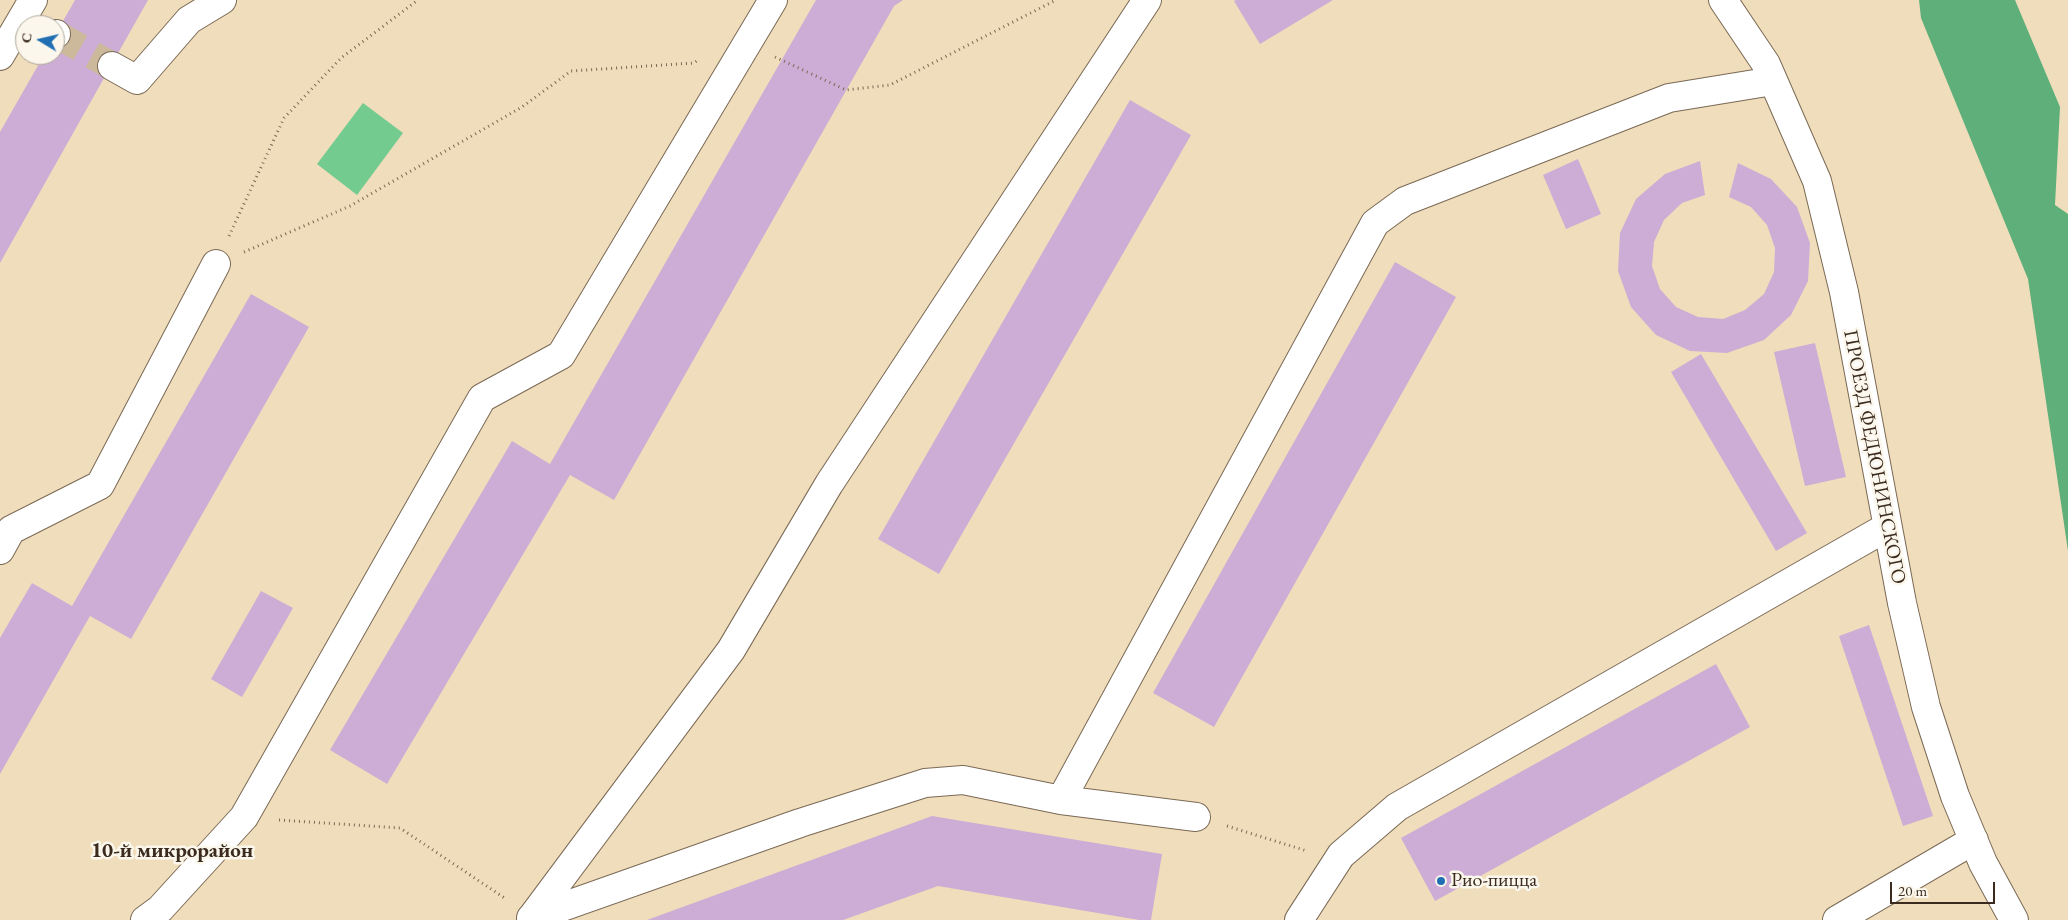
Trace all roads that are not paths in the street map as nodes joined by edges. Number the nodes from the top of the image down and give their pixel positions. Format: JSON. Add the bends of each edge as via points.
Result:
{"nodes":[{"id":1,"x":222,"y":0,"type":"edge"},
{"id":2,"x":773,"y":0,"type":"edge"},
{"id":3,"x":1147,"y":0,"type":"edge"},
{"id":4,"x":1723,"y":0,"type":"edge"},
{"id":5,"x":32,"y":13,"type":"edge"},
{"id":6,"x":0,"y":56,"type":"edge"},
{"id":7,"x":112,"y":66,"type":"tunnel mouth"},
{"id":8,"x":1773,"y":81,"type":"junction"},
{"id":9,"x":216,"y":264,"type":"road end"},
{"id":10,"x":1887,"y":527,"type":"junction"},
{"id":11,"x":0,"y":550,"type":"edge"},
{"id":12,"x":1061,"y":800,"type":"junction"},
{"id":13,"x":1209,"y":821,"type":"road end"},
{"id":14,"x":1974,"y":840,"type":"junction"},
{"id":15,"x":530,"y":919,"type":"edge"},
{"id":16,"x":145,"y":920,"type":"edge"},
{"id":17,"x":1299,"y":920,"type":"edge"},
{"id":18,"x":1837,"y":920,"type":"edge"},
{"id":19,"x":2014,"y":920,"type":"edge"}],
"edges":[{"from":1,"to":7,"type":"street","via":[[189,20],[137,80]]},
{"from":2,"to":16,"type":"street","via":[[561,355],[482,398],[244,818],[160,909]]},
{"from":3,"to":15,"type":"street","via":[[829,484],[731,650]]},
{"from":4,"to":8,"type":"street","name":"ПРОЕЗД ФЕДЮНИНСКОГО","via":[[1766,64]]},
{"from":5,"to":6,"type":"street"},
{"from":8,"to":10,"type":"street","name":"ПРОЕЗД ФЕДЮНИНСКОГО","via":[[1817,181],[1844,292]]},
{"from":8,"to":12,"type":"street","via":[[1669,98],[1405,201],[1375,223]]},
{"from":9,"to":11,"type":"street","via":[[100,485],[11,530]]},
{"from":10,"to":14,"type":"street","name":"ПРОЕЗД ФЕДЮНИНСКОГО","via":[[1926,707],[1955,796]]},
{"from":10,"to":17,"type":"street","via":[[1397,807],[1341,855]]},
{"from":12,"to":13,"type":"street"},
{"from":12,"to":15,"type":"street","via":[[963,780],[925,783],[800,823]]},
{"from":14,"to":18,"type":"street"},
{"from":14,"to":19,"type":"street","name":"ПРОЕЗД ФЕДЮНИНСКОГО"}]}
